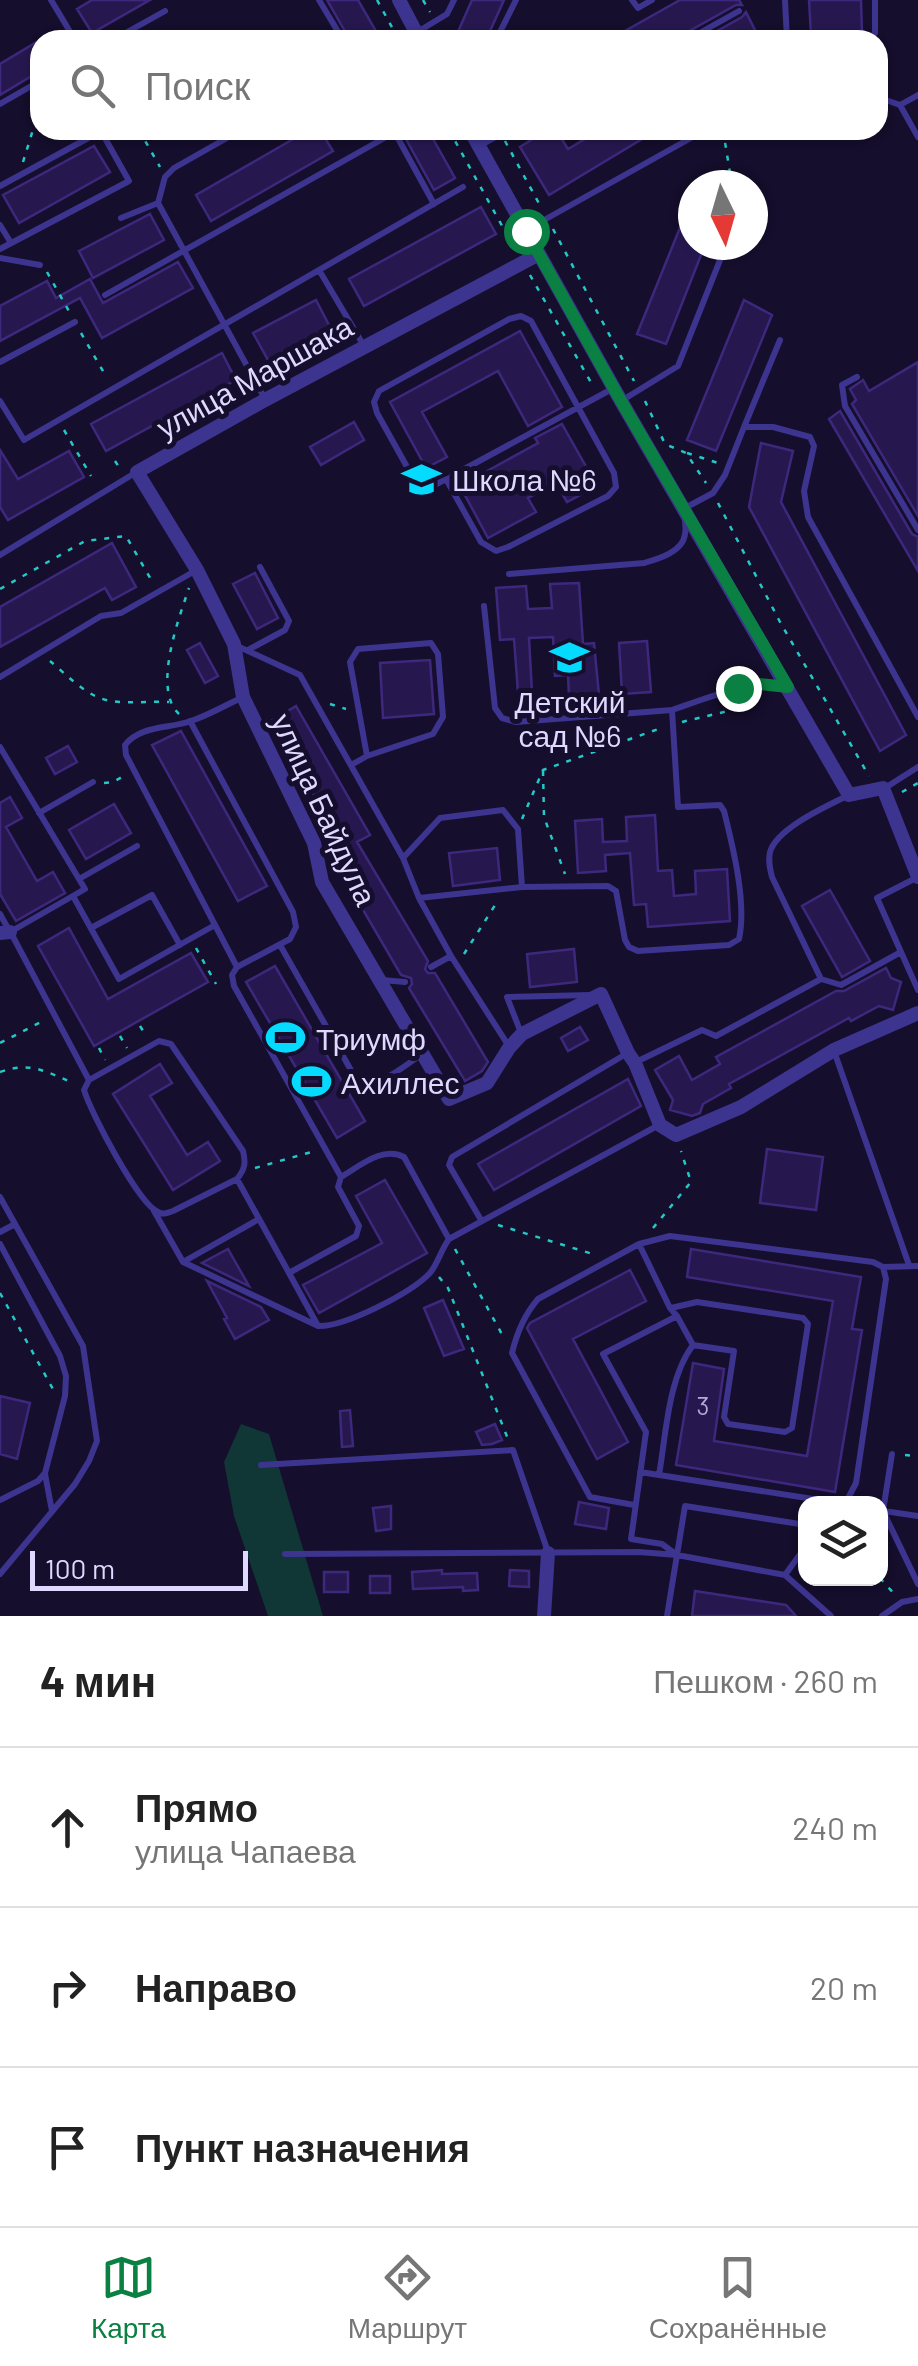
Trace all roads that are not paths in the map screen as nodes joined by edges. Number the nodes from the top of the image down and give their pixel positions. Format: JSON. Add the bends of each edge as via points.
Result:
{"nodes":[{"id":1,"x":51,"y":0,"type":"edge"},
{"id":2,"x":320,"y":0,"type":"edge"},
{"id":3,"x":399,"y":0,"type":"edge"},
{"id":4,"x":454,"y":0,"type":"edge"},
{"id":5,"x":516,"y":0,"type":"edge"},
{"id":6,"x":632,"y":0,"type":"edge"},
{"id":7,"x":652,"y":0,"type":"edge"},
{"id":8,"x":785,"y":0,"type":"edge"},
{"id":9,"x":875,"y":0,"type":"edge"},
{"id":10,"x":165,"y":11,"type":"dead end"},
{"id":11,"x":739,"y":11,"type":"dead end"},
{"id":12,"x":68,"y":30,"type":"edge"},
{"id":13,"x":131,"y":30,"type":"edge"},
{"id":14,"x":336,"y":30,"type":"edge"},
{"id":15,"x":414,"y":30,"type":"edge"},
{"id":16,"x":427,"y":30,"type":"edge"},
{"id":17,"x":501,"y":30,"type":"edge"},
{"id":18,"x":705,"y":30,"type":"edge"},
{"id":19,"x":786,"y":30,"type":"edge"},
{"id":20,"x":875,"y":30,"type":"edge"},
{"id":21,"x":30,"y":89,"type":"edge"},
{"id":22,"x":918,"y":96,"type":"edge"},
{"id":23,"x":888,"y":101,"type":"edge"},
{"id":24,"x":0,"y":104,"type":"edge"},
{"id":25,"x":900,"y":105,"type":"junction"},
{"id":26,"x":918,"y":137,"type":"edge"},
{"id":27,"x":85,"y":140,"type":"edge"},
{"id":28,"x":106,"y":140,"type":"edge"},
{"id":29,"x":224,"y":140,"type":"edge"},
{"id":30,"x":378,"y":140,"type":"edge"},
{"id":31,"x":399,"y":140,"type":"edge"},
{"id":32,"x":476,"y":140,"type":"edge"},
{"id":33,"x":490,"y":140,"type":"edge"},
{"id":34,"x":687,"y":140,"type":"edge"},
{"id":35,"x":479,"y":146,"type":"junction"},
{"id":36,"x":0,"y":186,"type":"edge"},
{"id":37,"x":462,"y":188,"type":"dead end"},
{"id":38,"x":158,"y":202,"type":"junction"},
{"id":39,"x":434,"y":204,"type":"junction"},
{"id":40,"x":121,"y":218,"type":"dead end"},
{"id":41,"x":0,"y":224,"type":"edge"},
{"id":42,"x":526,"y":231,"type":"junction"},
{"id":43,"x":11,"y":243,"type":"junction"},
{"id":44,"x":0,"y":249,"type":"edge"},
{"id":45,"x":183,"y":251,"type":"junction"},
{"id":46,"x":539,"y":254,"type":"junction"},
{"id":47,"x":0,"y":258,"type":"edge"},
{"id":48,"x":720,"y":260,"type":"edge"},
{"id":49,"x":40,"y":266,"type":"road end"},
{"id":50,"x":319,"y":270,"type":"junction"},
{"id":51,"x":105,"y":295,"type":"dead end"},
{"id":52,"x":75,"y":322,"type":"road end"},
{"id":53,"x":225,"y":323,"type":"junction"},
{"id":54,"x":780,"y":340,"type":"dead end"},
{"id":55,"x":364,"y":347,"type":"junction"},
{"id":56,"x":0,"y":362,"type":"edge"},
{"id":57,"x":856,"y":377,"type":"dead end"},
{"id":58,"x":617,"y":395,"type":"junction"},
{"id":59,"x":265,"y":400,"type":"junction"},
{"id":60,"x":0,"y":401,"type":"edge"},
{"id":61,"x":579,"y":408,"type":"junction"},
{"id":62,"x":744,"y":427,"type":"junction"},
{"id":63,"x":136,"y":472,"type":"junction"},
{"id":64,"x":446,"y":480,"type":"junction"},
{"id":65,"x":685,"y":508,"type":"junction"},
{"id":66,"x":918,"y":530,"type":"edge"},
{"id":67,"x":2,"y":551,"type":"edge"},
{"id":68,"x":260,"y":567,"type":"dead end"},
{"id":69,"x":196,"y":570,"type":"junction"},
{"id":70,"x":509,"y":574,"type":"dead end"},
{"id":71,"x":484,"y":606,"type":"dead end"},
{"id":72,"x":240,"y":647,"type":"junction"},
{"id":73,"x":0,"y":678,"type":"edge"},
{"id":74,"x":788,"y":687,"type":"junction"},
{"id":75,"x":243,"y":696,"type":"junction"},
{"id":76,"x":672,"y":710,"type":"junction"},
{"id":77,"x":918,"y":716,"type":"edge"},
{"id":78,"x":190,"y":721,"type":"junction"},
{"id":79,"x":0,"y":747,"type":"edge"},
{"id":80,"x":366,"y":756,"type":"junction"},
{"id":81,"x":3,"y":761,"type":"edge"},
{"id":82,"x":351,"y":765,"type":"junction"},
{"id":83,"x":918,"y":767,"type":"edge"},
{"id":84,"x":93,"y":782,"type":"road end"},
{"id":85,"x":883,"y":792,"type":"junction"},
{"id":86,"x":850,"y":795,"type":"junction"},
{"id":87,"x":39,"y":812,"type":"junction"},
{"id":88,"x":137,"y":846,"type":"dead end"},
{"id":89,"x":403,"y":858,"type":"junction"},
{"id":90,"x":918,"y":877,"type":"edge"},
{"id":91,"x":79,"y":878,"type":"junction"},
{"id":92,"x":522,"y":887,"type":"junction"},
{"id":93,"x":73,"y":896,"type":"junction"},
{"id":94,"x":419,"y":898,"type":"junction"},
{"id":95,"x":0,"y":914,"type":"edge"},
{"id":96,"x":216,"y":926,"type":"junction"},
{"id":97,"x":91,"y":928,"type":"junction"},
{"id":98,"x":5,"y":932,"type":"edge"},
{"id":99,"x":180,"y":945,"type":"junction"},
{"id":100,"x":280,"y":945,"type":"junction"},
{"id":101,"x":902,"y":952,"type":"junction"},
{"id":102,"x":452,"y":958,"type":"junction"},
{"id":103,"x":237,"y":967,"type":"junction"},
{"id":104,"x":432,"y":967,"type":"dead end"},
{"id":105,"x":821,"y":979,"type":"junction"},
{"id":106,"x":380,"y":980,"type":"junction"},
{"id":107,"x":406,"y":982,"type":"dead end"},
{"id":108,"x":918,"y":990,"type":"edge"},
{"id":109,"x":601,"y":994,"type":"junction"},
{"id":110,"x":918,"y":1014,"type":"edge"},
{"id":111,"x":522,"y":1034,"type":"junction"},
{"id":112,"x":509,"y":1048,"type":"junction"},
{"id":113,"x":834,"y":1050,"type":"junction"},
{"id":114,"x":422,"y":1054,"type":"junction"},
{"id":115,"x":631,"y":1058,"type":"junction"},
{"id":116,"x":87,"y":1084,"type":"junction"},
{"id":117,"x":660,"y":1124,"type":"junction"},
{"id":118,"x":341,"y":1177,"type":"junction"},
{"id":119,"x":237,"y":1178,"type":"junction"},
{"id":120,"x":0,"y":1197,"type":"edge"},
{"id":121,"x":154,"y":1211,"type":"junction"},
{"id":122,"x":259,"y":1219,"type":"junction"},
{"id":123,"x":481,"y":1220,"type":"junction"},
{"id":124,"x":15,"y":1224,"type":"junction"},
{"id":125,"x":0,"y":1232,"type":"edge"},
{"id":126,"x":449,"y":1239,"type":"junction"},
{"id":127,"x":0,"y":1244,"type":"edge"},
{"id":128,"x":639,"y":1244,"type":"junction"},
{"id":129,"x":183,"y":1262,"type":"junction"},
{"id":130,"x":908,"y":1265,"type":"junction"},
{"id":131,"x":882,"y":1266,"type":"junction"},
{"id":132,"x":918,"y":1266,"type":"edge"},
{"id":133,"x":289,"y":1273,"type":"junction"},
{"id":134,"x":670,"y":1308,"type":"junction"},
{"id":135,"x":676,"y":1316,"type":"junction"},
{"id":136,"x":318,"y":1326,"type":"junction"},
{"id":137,"x":693,"y":1345,"type":"junction"},
{"id":138,"x":892,"y":1454,"type":"road end"},
{"id":139,"x":261,"y":1465,"type":"dead end"},
{"id":140,"x":640,"y":1472,"type":"junction"},
{"id":141,"x":45,"y":1473,"type":"junction"},
{"id":142,"x":659,"y":1475,"type":"junction"},
{"id":143,"x":849,"y":1496,"type":"edge"},
{"id":144,"x":885,"y":1496,"type":"edge"},
{"id":145,"x":798,"y":1497,"type":"edge"},
{"id":146,"x":0,"y":1500,"type":"edge"},
{"id":147,"x":634,"y":1505,"type":"junction"},
{"id":148,"x":52,"y":1512,"type":"junction"},
{"id":149,"x":888,"y":1512,"type":"edge"},
{"id":150,"x":918,"y":1516,"type":"edge"},
{"id":151,"x":888,"y":1521,"type":"edge"},
{"id":152,"x":798,"y":1525,"type":"edge"},
{"id":153,"x":548,"y":1553,"type":"junction"},
{"id":154,"x":286,"y":1554,"type":"dead end"},
{"id":155,"x":676,"y":1555,"type":"junction"},
{"id":156,"x":798,"y":1558,"type":"edge"},
{"id":157,"x":0,"y":1574,"type":"edge"},
{"id":158,"x":786,"y":1575,"type":"junction"},
{"id":159,"x":918,"y":1584,"type":"edge"},
{"id":160,"x":918,"y":1599,"type":"edge"},
{"id":161,"x":544,"y":1616,"type":"edge"},
{"id":162,"x":666,"y":1616,"type":"edge"},
{"id":163,"x":832,"y":1616,"type":"edge"},
{"id":164,"x":882,"y":1616,"type":"edge"}],
"edges":[{"from":1,"to":12,"type":"lane"},
{"from":2,"to":14,"type":"lane"},
{"from":3,"to":15,"type":"street"},
{"from":4,"to":16,"type":"lane"},
{"from":5,"to":17,"type":"lane"},
{"from":6,"to":7,"type":"lane","via":[[638,8]]},
{"from":8,"to":19,"type":"lane"},
{"from":9,"to":20,"type":"lane"},
{"from":10,"to":13,"type":"lane"},
{"from":11,"to":18,"type":"lane"},
{"from":21,"to":24,"type":"lane"},
{"from":22,"to":25,"type":"lane"},
{"from":23,"to":25,"type":"lane"},
{"from":25,"to":26,"type":"lane"},
{"from":27,"to":36,"type":"lane"},
{"from":28,"to":43,"type":"lane","via":[[128,181]]},
{"from":29,"to":38,"type":"lane","via":[[174,168]]},
{"from":30,"to":45,"type":"lane"},
{"from":31,"to":39,"type":"lane"},
{"from":32,"to":35,"type":"street"},
{"from":33,"to":35,"type":"lane"},
{"from":34,"to":42,"type":"lane"},
{"from":35,"to":42,"type":"street"},
{"from":37,"to":39,"type":"lane"},
{"from":38,"to":40,"type":"lane"},
{"from":38,"to":45,"type":"lane"},
{"from":39,"to":50,"type":"lane"},
{"from":41,"to":43,"type":"lane"},
{"from":42,"to":46,"type":"street"},
{"from":43,"to":44,"type":"lane"},
{"from":45,"to":51,"type":"lane"},
{"from":45,"to":53,"type":"lane"},
{"from":46,"to":55,"type":"street","name":"улица Маршака"},
{"from":46,"to":58,"type":"street"},
{"from":47,"to":49,"type":"lane"},
{"from":48,"to":58,"type":"lane","via":[[678,366]]},
{"from":50,"to":53,"type":"lane"},
{"from":50,"to":55,"type":"lane"},
{"from":52,"to":56,"type":"lane"},
{"from":53,"to":59,"type":"lane"},
{"from":53,"to":60,"type":"lane","via":[[24,440]]},
{"from":54,"to":62,"type":"lane"},
{"from":55,"to":59,"type":"street","name":"улица Маршака"},
{"from":57,"to":66,"type":"lane","via":[[842,386],[845,406]]},
{"from":58,"to":61,"type":"lane"},
{"from":58,"to":65,"type":"street"},
{"from":59,"to":63,"type":"street","name":"улица Маршака"},
{"from":61,"to":64,"type":"lane"},
{"from":61,"to":64,"type":"lane","via":[[614,473],[616,486],[608,496],[496,550],[481,542]]},
{"from":61,"to":64,"type":"lane","via":[[531,320],[510,319],[380,392],[374,402],[416,483],[423,488]]},
{"from":62,"to":65,"type":"lane","via":[[712,493]]},
{"from":62,"to":77,"type":"lane","via":[[810,437],[808,517]]},
{"from":63,"to":67,"type":"lane","name":"улица Маршака"},
{"from":63,"to":69,"type":"street","name":"улица Байдула"},
{"from":65,"to":70,"type":"lane","via":[[686,535],[663,558]]},
{"from":65,"to":74,"type":"street"},
{"from":68,"to":72,"type":"lane","via":[[289,621],[285,630]]},
{"from":69,"to":72,"type":"street","name":"улица Байдула"},
{"from":69,"to":73,"type":"lane","via":[[121,613],[100,616]]},
{"from":71,"to":76,"type":"lane","via":[[495,708],[502,718]]},
{"from":72,"to":75,"type":"street","name":"улица Байдула"},
{"from":72,"to":82,"type":"lane","via":[[300,674]]},
{"from":74,"to":76,"type":"lane","via":[[738,688]]},
{"from":74,"to":86,"type":"street"},
{"from":75,"to":78,"type":"lane"},
{"from":75,"to":106,"type":"street","name":"улица Байдула","via":[[314,843],[322,882]]},
{"from":76,"to":92,"type":"lane","via":[[678,807],[724,811],[736,862],[740,939],[638,950],[626,940],[616,891],[608,886]]},
{"from":78,"to":96,"type":"lane","via":[[131,737],[126,755]]},
{"from":78,"to":100,"type":"lane","via":[[293,912],[296,927]]},
{"from":79,"to":81,"type":"lane"},
{"from":80,"to":80,"type":"lane","via":[[433,734],[443,718],[438,654],[430,643],[358,649],[350,662]]},
{"from":80,"to":82,"type":"lane"},
{"from":81,"to":87,"type":"lane"},
{"from":82,"to":89,"type":"lane"},
{"from":83,"to":85,"type":"lane"},
{"from":84,"to":87,"type":"lane"},
{"from":85,"to":86,"type":"street"},
{"from":85,"to":90,"type":"street"},
{"from":86,"to":105,"type":"lane","via":[[777,838],[770,850],[772,877]]},
{"from":87,"to":91,"type":"lane"},
{"from":88,"to":91,"type":"lane"},
{"from":89,"to":92,"type":"lane","via":[[440,818],[503,810],[518,830]]},
{"from":89,"to":94,"type":"lane"},
{"from":90,"to":101,"type":"lane","via":[[877,898]]},
{"from":91,"to":93,"type":"lane","via":[[85,889]]},
{"from":92,"to":94,"type":"lane"},
{"from":93,"to":97,"type":"lane"},
{"from":93,"to":98,"type":"lane"},
{"from":94,"to":102,"type":"lane"},
{"from":95,"to":98,"type":"lane"},
{"from":96,"to":99,"type":"lane"},
{"from":96,"to":103,"type":"lane"},
{"from":97,"to":99,"type":"lane","via":[[152,895]]},
{"from":97,"to":99,"type":"lane","via":[[120,979]]},
{"from":98,"to":116,"type":"lane"},
{"from":100,"to":103,"type":"lane"},
{"from":100,"to":114,"type":"lane","via":[[356,1079],[378,1082]]},
{"from":101,"to":105,"type":"lane","via":[[841,985]]},
{"from":101,"to":108,"type":"lane"},
{"from":102,"to":104,"type":"lane"},
{"from":102,"to":112,"type":"lane"},
{"from":103,"to":118,"type":"lane","via":[[234,986]]},
{"from":105,"to":115,"type":"lane","via":[[716,1036],[702,1030]]},
{"from":106,"to":107,"type":"lane"},
{"from":106,"to":114,"type":"street","name":"улица Байдула"},
{"from":109,"to":111,"type":"street","name":"улица Байдула"},
{"from":109,"to":111,"type":"lane","via":[[507,996]]},
{"from":109,"to":115,"type":"street"},
{"from":110,"to":113,"type":"street"},
{"from":111,"to":112,"type":"street","name":"улица Байдула"},
{"from":112,"to":114,"type":"street","name":"улица Байдула","via":[[487,1083],[450,1099]]},
{"from":113,"to":117,"type":"street","via":[[740,1107],[676,1135]]},
{"from":113,"to":130,"type":"lane"},
{"from":115,"to":117,"type":"street"},
{"from":115,"to":123,"type":"lane","via":[[452,1157],[449,1165]]},
{"from":116,"to":119,"type":"lane","via":[[159,1041],[171,1044],[243,1150],[244,1171]]},
{"from":116,"to":121,"type":"lane","via":[[88,1103],[122,1169]]},
{"from":117,"to":123,"type":"lane"},
{"from":118,"to":126,"type":"lane","via":[[383,1154],[404,1157]]},
{"from":118,"to":133,"type":"lane","via":[[338,1187],[359,1226],[356,1236]]},
{"from":119,"to":121,"type":"lane","via":[[173,1211]]},
{"from":119,"to":122,"type":"lane"},
{"from":120,"to":124,"type":"lane"},
{"from":121,"to":129,"type":"lane"},
{"from":122,"to":129,"type":"lane"},
{"from":122,"to":133,"type":"lane"},
{"from":123,"to":126,"type":"lane"},
{"from":124,"to":125,"type":"lane"},
{"from":124,"to":148,"type":"lane","via":[[83,1346],[96,1440],[82,1473]]},
{"from":126,"to":136,"type":"lane","via":[[420,1282],[360,1316]]},
{"from":127,"to":141,"type":"lane","via":[[66,1376]]},
{"from":128,"to":131,"type":"lane","via":[[670,1236]]},
{"from":128,"to":134,"type":"lane"},
{"from":128,"to":147,"type":"lane","via":[[538,1300],[512,1352],[590,1497]]},
{"from":129,"to":136,"type":"lane"},
{"from":130,"to":131,"type":"lane"},
{"from":130,"to":132,"type":"lane"},
{"from":131,"to":143,"type":"lane","via":[[886,1279]]},
{"from":133,"to":136,"type":"lane"},
{"from":134,"to":135,"type":"lane"},
{"from":134,"to":137,"type":"lane","via":[[697,1302],[803,1318],[808,1324],[792,1428],[728,1424],[734,1351]]},
{"from":135,"to":137,"type":"lane"},
{"from":135,"to":140,"type":"lane","via":[[603,1354],[646,1432]]},
{"from":137,"to":142,"type":"lane","via":[[676,1379]]},
{"from":138,"to":144,"type":"lane"},
{"from":139,"to":153,"type":"lane","via":[[512,1450]]},
{"from":140,"to":142,"type":"lane"},
{"from":140,"to":147,"type":"lane"},
{"from":141,"to":146,"type":"lane"},
{"from":141,"to":148,"type":"lane"},
{"from":142,"to":145,"type":"lane"},
{"from":147,"to":155,"type":"lane","via":[[631,1539],[662,1544]]},
{"from":148,"to":157,"type":"lane"},
{"from":149,"to":150,"type":"lane"},
{"from":151,"to":159,"type":"lane"},
{"from":152,"to":155,"type":"lane","via":[[685,1506]]},
{"from":153,"to":154,"type":"lane"},
{"from":153,"to":155,"type":"lane"},
{"from":153,"to":161,"type":"street"},
{"from":155,"to":158,"type":"lane"},
{"from":155,"to":162,"type":"lane"},
{"from":156,"to":158,"type":"lane"},
{"from":158,"to":163,"type":"lane"},
{"from":160,"to":164,"type":"lane"}]}
